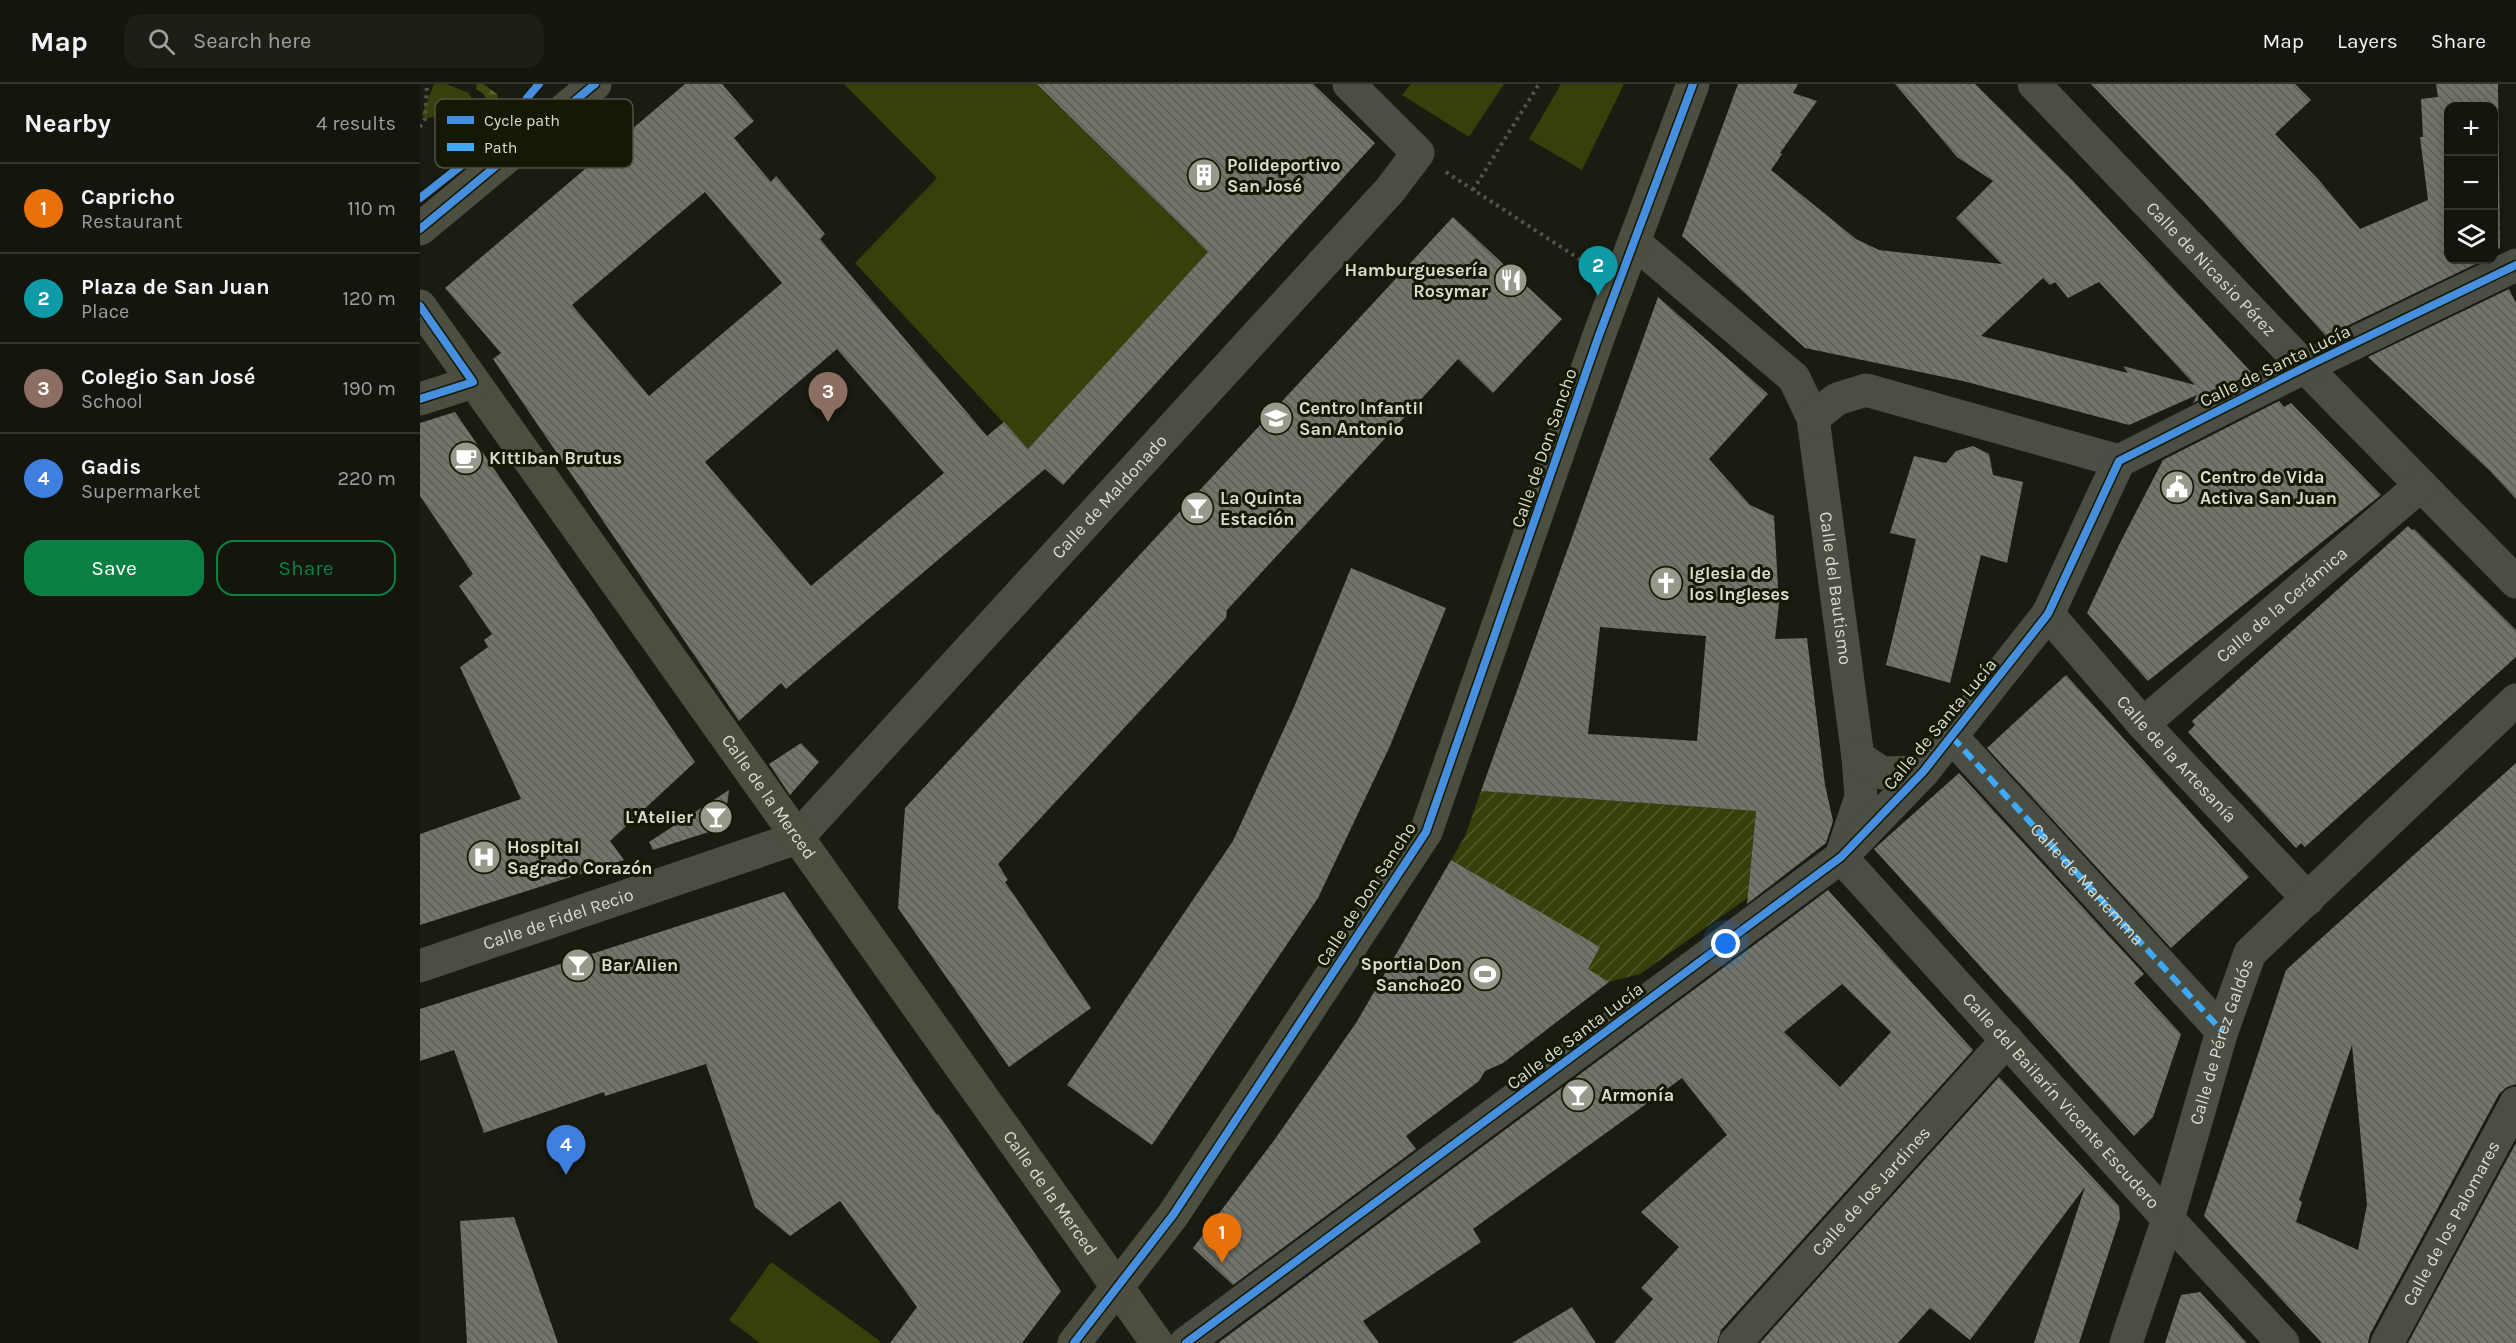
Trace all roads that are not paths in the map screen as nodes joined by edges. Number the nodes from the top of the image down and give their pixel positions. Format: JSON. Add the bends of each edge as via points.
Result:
{"nodes":[{"id":1,"x":595,"y":84,"type":"edge"},
{"id":2,"x":1349,"y":84,"type":"edge"},
{"id":3,"x":1693,"y":84,"type":"edge"},
{"id":4,"x":2034,"y":84,"type":"edge"},
{"id":5,"x":577,"y":99,"type":"edge"},
{"id":6,"x":493,"y":168,"type":"edge"},
{"id":7,"x":420,"y":229,"type":"edge"},
{"id":8,"x":1634,"y":242,"type":"junction"},
{"id":9,"x":2516,"y":265,"type":"edge"},
{"id":10,"x":420,"y":306,"type":"edge"},
{"id":11,"x":2305,"y":367,"type":"junction"},
{"id":12,"x":473,"y":382,"type":"junction"},
{"id":13,"x":420,"y":399,"type":"edge"},
{"id":14,"x":1813,"y":418,"type":"junction"},
{"id":15,"x":2119,"y":461,"type":"junction"},
{"id":16,"x":2421,"y":485,"type":"junction"},
{"id":17,"x":2516,"y":582,"type":"edge"},
{"id":18,"x":2048,"y":614,"type":"junction"},
{"id":19,"x":2516,"y":700,"type":"edge"},
{"id":20,"x":2143,"y":723,"type":"junction"},
{"id":21,"x":1952,"y":737,"type":"junction"},
{"id":22,"x":1858,"y":757,"type":"junction"},
{"id":23,"x":1923,"y":772,"type":"junction"},
{"id":24,"x":797,"y":838,"type":"junction"},
{"id":25,"x":1841,"y":856,"type":"junction"},
{"id":26,"x":2307,"y":899,"type":"junction"},
{"id":27,"x":420,"y":966,"type":"edge"},
{"id":28,"x":2222,"y":1031,"type":"junction"},
{"id":29,"x":2007,"y":1040,"type":"junction"},
{"id":30,"x":2516,"y":1103,"type":"edge"},
{"id":31,"x":2168,"y":1220,"type":"junction"},
{"id":32,"x":1117,"y":1288,"type":"junction"},
{"id":33,"x":1074,"y":1343,"type":"edge"},
{"id":34,"x":1157,"y":1343,"type":"edge"},
{"id":35,"x":1186,"y":1343,"type":"edge"},
{"id":36,"x":1735,"y":1343,"type":"edge"},
{"id":37,"x":2126,"y":1343,"type":"edge"},
{"id":38,"x":2283,"y":1343,"type":"edge"},
{"id":39,"x":2387,"y":1343,"type":"edge"}],
"edges":[{"from":1,"to":5,"type":"street"},
{"from":2,"to":24,"type":"street","name":"Calle de Maldonado","via":[[1418,153],[1382,199]]},
{"from":3,"to":8,"type":"street","name":"Calle de Don Sancho"},
{"from":4,"to":11,"type":"street","name":"Calle de Nicasio Pérez"},
{"from":6,"to":7,"type":"street"},
{"from":8,"to":14,"type":"street","name":"Calle del Bautismo","via":[[1794,378]]},
{"from":8,"to":32,"type":"street","name":"Calle de Don Sancho","via":[[1426,832],[1173,1215]]},
{"from":9,"to":11,"type":"street","name":"Calle de Santa Lucía"},
{"from":10,"to":12,"type":"street","name":"Calle de la Merced"},
{"from":11,"to":15,"type":"street","name":"Calle de Santa Lucía"},
{"from":11,"to":16,"type":"street","name":"Calle de Nicasio Pérez"},
{"from":12,"to":13,"type":"street"},
{"from":12,"to":24,"type":"street","name":"Calle de la Merced"},
{"from":14,"to":15,"type":"street","via":[[1837,399],[1866,390]]},
{"from":14,"to":22,"type":"street","name":"Calle del Bautismo"},
{"from":15,"to":18,"type":"street","name":"Calle de Santa Lucía"},
{"from":16,"to":17,"type":"street","name":"Calle de Nicasio Pérez"},
{"from":16,"to":20,"type":"street","name":"Calle de la Cerámica"},
{"from":18,"to":20,"type":"street","name":"Calle de la Artesanía"},
{"from":18,"to":21,"type":"street","name":"Calle de Santa Lucía"},
{"from":19,"to":26,"type":"street","name":"Calle de Pérez Galdós"},
{"from":20,"to":26,"type":"street","name":"Calle de la Artesanía"},
{"from":21,"to":23,"type":"street","name":"Calle de Santa Lucía"},
{"from":21,"to":28,"type":"street","name":"Calle de Mariemma"},
{"from":22,"to":23,"type":"street","via":[[1882,773]]},
{"from":22,"to":25,"type":"street","name":"Calle del Bautismo","via":[[1861,797]]},
{"from":23,"to":25,"type":"street","name":"Calle de Santa Lucía"},
{"from":24,"to":27,"type":"street","name":"Calle de Fidel Recio"},
{"from":24,"to":32,"type":"street","name":"Calle de la Merced"},
{"from":25,"to":29,"type":"street","name":"Calle del Bailarín Vicente Escudero"},
{"from":25,"to":35,"type":"street","name":"Calle de Santa Lucía"},
{"from":26,"to":28,"type":"street","name":"Calle de Pérez Galdós","via":[[2250,953]]},
{"from":28,"to":31,"type":"street","name":"Calle de Pérez Galdós"},
{"from":29,"to":31,"type":"street","name":"Calle del Bailarín Vicente Escudero"},
{"from":29,"to":36,"type":"street","name":"Calle de los Jardines"},
{"from":30,"to":39,"type":"street","name":"Calle de los Palomares"},
{"from":31,"to":37,"type":"street","name":"Calle de Pérez Galdós"},
{"from":31,"to":38,"type":"street","name":"Calle del Bailarín Vicente Escudero"},
{"from":32,"to":33,"type":"street","name":"Calle de Don Sancho"},
{"from":32,"to":34,"type":"street","name":"Calle de la Merced"}]}
